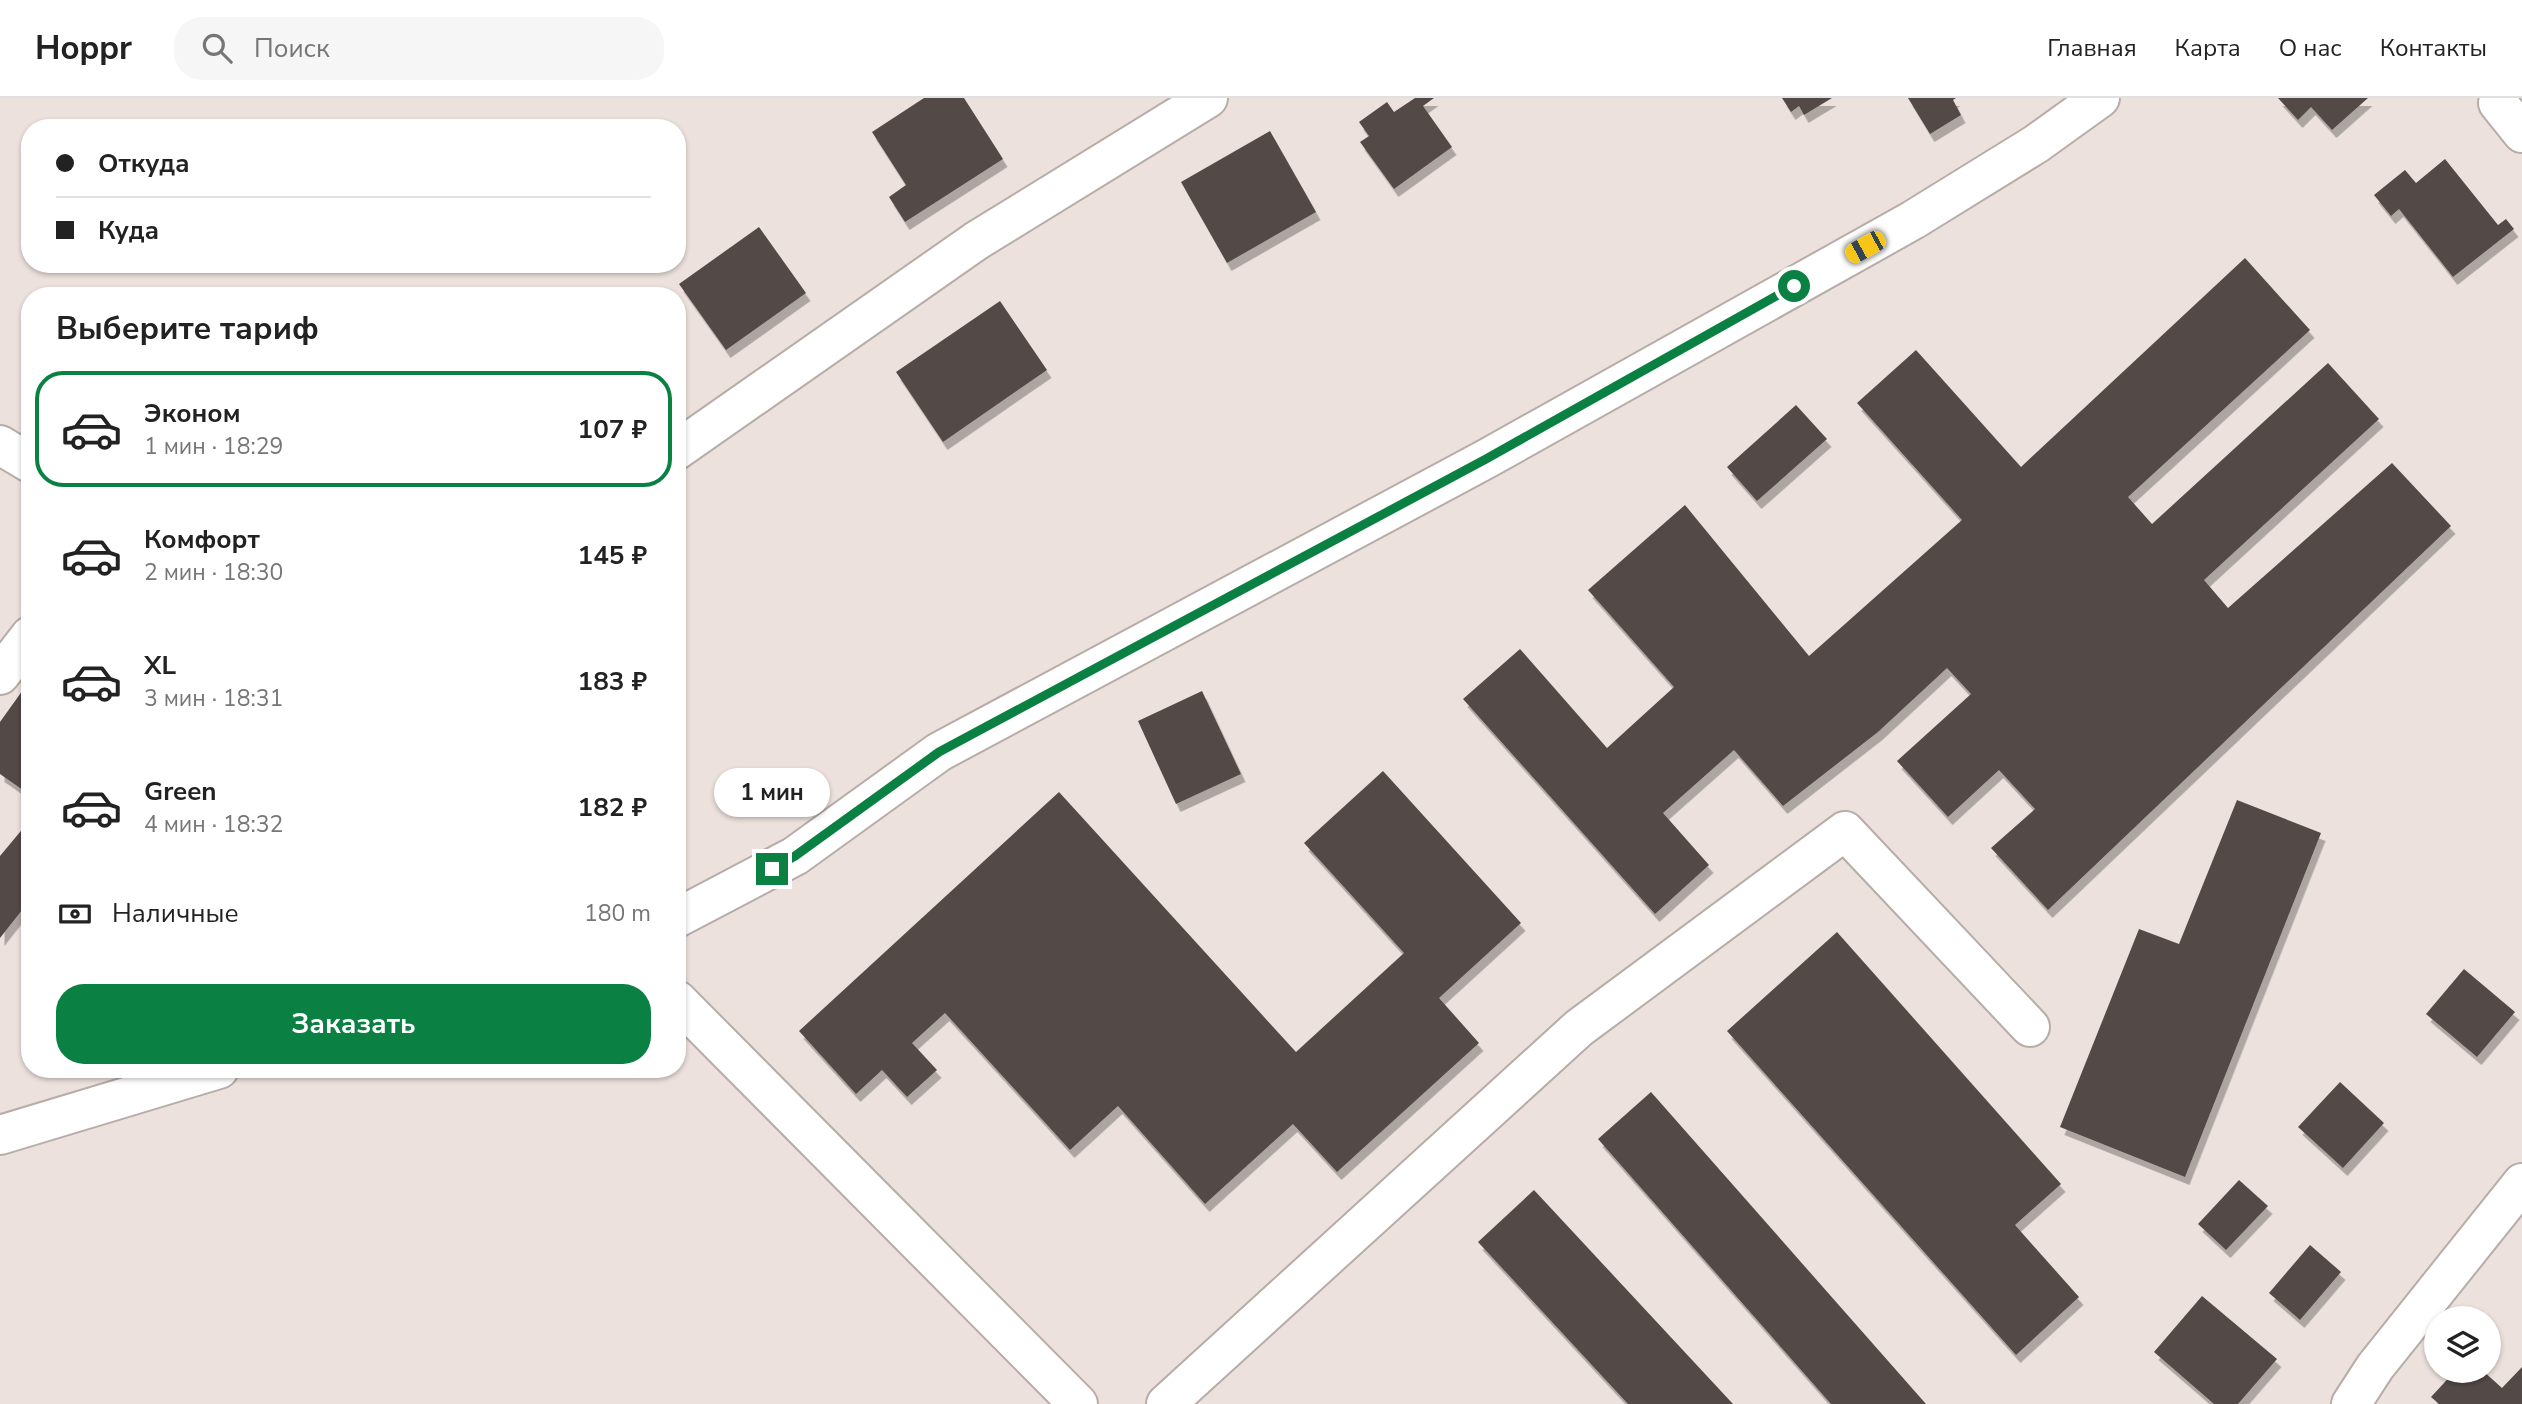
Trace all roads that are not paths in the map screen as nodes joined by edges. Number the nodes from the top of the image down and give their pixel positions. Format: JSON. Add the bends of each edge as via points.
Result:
{"nodes":[{"id":1,"x":1208,"y":98,"type":"edge"},
{"id":2,"x":2100,"y":98,"type":"edge"},
{"id":3,"x":2498,"y":103,"type":"dead end"},
{"id":4,"x":2522,"y":133,"type":"edge"},
{"id":5,"x":686,"y":444,"type":"edge"},
{"id":6,"x":0,"y":445,"type":"edge"},
{"id":7,"x":21,"y":458,"type":"edge"},
{"id":8,"x":21,"y":648,"type":"edge"},
{"id":9,"x":0,"y":675,"type":"edge"},
{"id":10,"x":686,"y":913,"type":"edge"},
{"id":11,"x":686,"y":1009,"type":"edge"},
{"id":12,"x":2030,"y":1027,"type":"dead end"},
{"id":13,"x":189,"y":1078,"type":"edge"},
{"id":14,"x":0,"y":1135,"type":"edge"},
{"id":15,"x":2522,"y":1183,"type":"edge"},
{"id":16,"x":1078,"y":1404,"type":"edge"},
{"id":17,"x":1166,"y":1404,"type":"edge"},
{"id":18,"x":2351,"y":1404,"type":"edge"}],
"edges":[{"from":1,"to":5,"type":"street","via":[[976,241]]},
{"from":2,"to":10,"type":"street","via":[[2036,144],[1888,234],[1486,459],[939,752],[795,856]]},
{"from":3,"to":4,"type":"street"},
{"from":6,"to":7,"type":"street"},
{"from":8,"to":9,"type":"street"},
{"from":11,"to":16,"type":"street"},
{"from":12,"to":17,"type":"street","via":[[1845,831],[1579,1028]]},
{"from":13,"to":14,"type":"street"},
{"from":15,"to":18,"type":"street","via":[[2375,1367]]}]}
